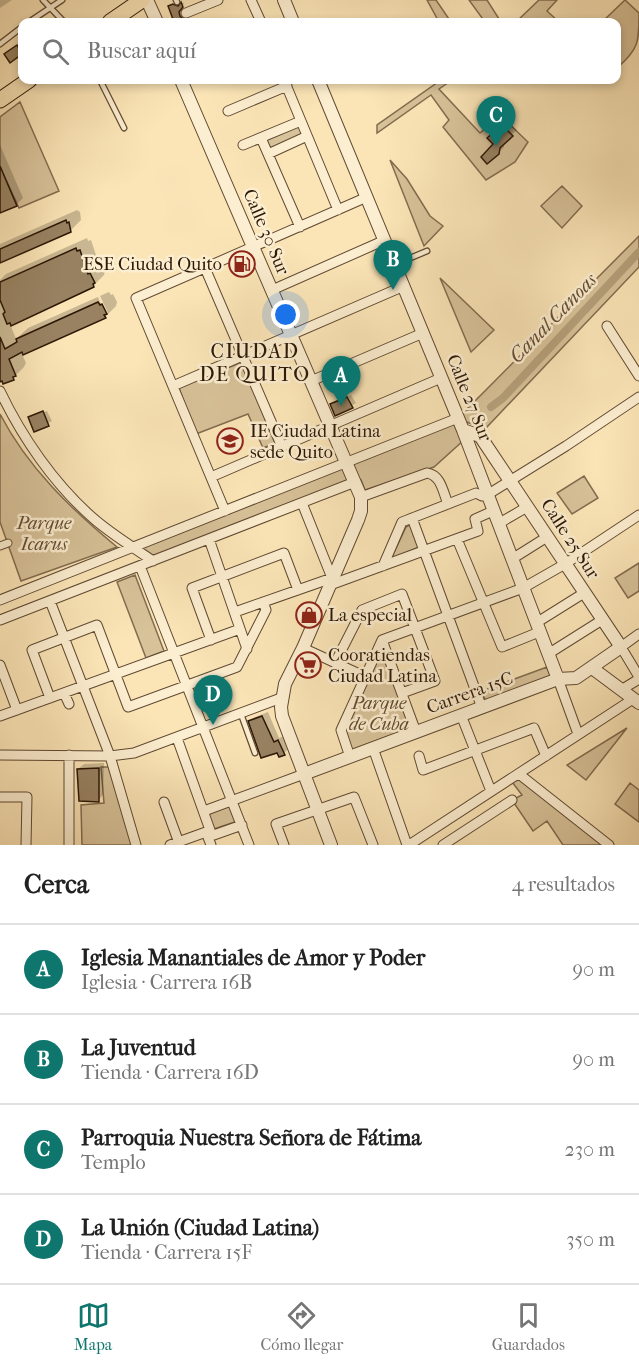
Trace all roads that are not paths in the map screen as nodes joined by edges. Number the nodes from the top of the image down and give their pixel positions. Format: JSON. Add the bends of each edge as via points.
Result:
{"nodes":[{"id":1,"x":43,"y":0,"type":"edge"},
{"id":2,"x":62,"y":0,"type":"edge"},
{"id":3,"x":142,"y":0,"type":"edge"},
{"id":4,"x":147,"y":0,"type":"edge"},
{"id":5,"x":218,"y":0,"type":"edge"},
{"id":6,"x":251,"y":0,"type":"edge"},
{"id":7,"x":284,"y":0,"type":"edge"},
{"id":8,"x":48,"y":8,"type":"junction"},
{"id":9,"x":186,"y":13,"type":"dead end"},
{"id":10,"x":34,"y":18,"type":"edge"},
{"id":11,"x":59,"y":18,"type":"edge"},
{"id":12,"x":116,"y":18,"type":"edge"},
{"id":13,"x":155,"y":18,"type":"edge"},
{"id":14,"x":258,"y":18,"type":"edge"},
{"id":15,"x":291,"y":18,"type":"edge"},
{"id":16,"x":18,"y":30,"type":"edge"},
{"id":17,"x":1,"y":42,"type":"edge"},
{"id":18,"x":23,"y":84,"type":"edge"},
{"id":19,"x":102,"y":84,"type":"edge"},
{"id":20,"x":183,"y":84,"type":"edge"},
{"id":21,"x":284,"y":84,"type":"edge"},
{"id":22,"x":286,"y":84,"type":"edge"},
{"id":23,"x":320,"y":84,"type":"edge"},
{"id":24,"x":0,"y":100,"type":"edge"},
{"id":25,"x":228,"y":111,"type":"dead end"},
{"id":26,"x":296,"y":123,"type":"dead end"},
{"id":27,"x":124,"y":128,"type":"dead end"},
{"id":28,"x":261,"y":138,"type":"junction"},
{"id":29,"x":303,"y":138,"type":"dead end"},
{"id":30,"x":243,"y":145,"type":"dead end"},
{"id":31,"x":268,"y":154,"type":"junction"},
{"id":32,"x":367,"y":197,"type":"junction"},
{"id":33,"x":338,"y":210,"type":"junction"},
{"id":34,"x":300,"y":227,"type":"junction"},
{"id":35,"x":385,"y":240,"type":"junction"},
{"id":36,"x":253,"y":247,"type":"junction"},
{"id":37,"x":427,"y":251,"type":"dead end"},
{"id":38,"x":232,"y":256,"type":"junction"},
{"id":39,"x":395,"y":264,"type":"junction"},
{"id":40,"x":261,"y":265,"type":"junction"},
{"id":41,"x":205,"y":268,"type":"junction"},
{"id":42,"x":404,"y":286,"type":"junction"},
{"id":43,"x":272,"y":290,"type":"junction"},
{"id":44,"x":607,"y":326,"type":"dead end"},
{"id":45,"x":423,"y":333,"type":"junction"},
{"id":46,"x":291,"y":334,"type":"junction"},
{"id":47,"x":243,"y":356,"type":"junction"},
{"id":48,"x":639,"y":376,"type":"edge"},
{"id":49,"x":441,"y":378,"type":"junction"},
{"id":50,"x":311,"y":381,"type":"junction"},
{"id":51,"x":173,"y":386,"type":"junction"},
{"id":52,"x":0,"y":391,"type":"edge"},
{"id":53,"x":639,"y":397,"type":"edge"},
{"id":54,"x":458,"y":418,"type":"junction"},
{"id":55,"x":330,"y":426,"type":"junction"},
{"id":56,"x":463,"y":430,"type":"junction"},
{"id":57,"x":282,"y":447,"type":"junction"},
{"id":58,"x":346,"y":463,"type":"junction"},
{"id":59,"x":211,"y":477,"type":"junction"},
{"id":60,"x":355,"y":482,"type":"junction"},
{"id":61,"x":511,"y":482,"type":"junction"},
{"id":62,"x":487,"y":495,"type":"junction"},
{"id":63,"x":361,"y":497,"type":"junction"},
{"id":64,"x":302,"y":503,"type":"junction"},
{"id":65,"x":448,"y":504,"type":"junction"},
{"id":66,"x":528,"y":507,"type":"junction"},
{"id":67,"x":225,"y":511,"type":"junction"},
{"id":68,"x":493,"y":511,"type":"junction"},
{"id":69,"x":639,"y":515,"type":"edge"},
{"id":70,"x":412,"y":518,"type":"junction"},
{"id":71,"x":498,"y":524,"type":"junction"},
{"id":72,"x":547,"y":537,"type":"junction"},
{"id":73,"x":209,"y":539,"type":"junction"},
{"id":74,"x":457,"y":539,"type":"junction"},
{"id":75,"x":8,"y":543,"type":"dead end"},
{"id":76,"x":0,"y":546,"type":"edge"},
{"id":77,"x":133,"y":547,"type":"junction"},
{"id":78,"x":425,"y":549,"type":"junction"},
{"id":79,"x":512,"y":559,"type":"junction"},
{"id":80,"x":153,"y":561,"type":"junction"},
{"id":81,"x":565,"y":564,"type":"junction"},
{"id":82,"x":140,"y":566,"type":"junction"},
{"id":83,"x":383,"y":566,"type":"junction"},
{"id":84,"x":222,"y":576,"type":"junction"},
{"id":85,"x":331,"y":581,"type":"junction"},
{"id":86,"x":523,"y":588,"type":"junction"},
{"id":87,"x":298,"y":590,"type":"junction"},
{"id":88,"x":584,"y":593,"type":"junction"},
{"id":89,"x":0,"y":600,"type":"edge"},
{"id":90,"x":50,"y":601,"type":"junction"},
{"id":91,"x":263,"y":602,"type":"junction"},
{"id":92,"x":483,"y":602,"type":"junction"},
{"id":93,"x":235,"y":612,"type":"junction"},
{"id":94,"x":449,"y":615,"type":"junction"},
{"id":95,"x":0,"y":620,"type":"edge"},
{"id":96,"x":602,"y":620,"type":"junction"},
{"id":97,"x":538,"y":627,"type":"junction"},
{"id":98,"x":415,"y":628,"type":"junction"},
{"id":99,"x":240,"y":629,"type":"junction"},
{"id":100,"x":639,"y":634,"type":"edge"},
{"id":101,"x":64,"y":638,"type":"junction"},
{"id":102,"x":211,"y":640,"type":"junction"},
{"id":103,"x":382,"y":640,"type":"junction"},
{"id":104,"x":621,"y":647,"type":"junction"},
{"id":105,"x":303,"y":648,"type":"junction"},
{"id":106,"x":247,"y":649,"type":"junction"},
{"id":107,"x":174,"y":653,"type":"junction"},
{"id":108,"x":548,"y":654,"type":"junction"},
{"id":109,"x":335,"y":663,"type":"junction"},
{"id":110,"x":0,"y":665,"type":"edge"},
{"id":111,"x":592,"y":668,"type":"junction"},
{"id":112,"x":116,"y":674,"type":"junction"},
{"id":113,"x":366,"y":677,"type":"junction"},
{"id":114,"x":639,"y":678,"type":"edge"},
{"id":115,"x":558,"y":679,"type":"junction"},
{"id":116,"x":186,"y":685,"type":"junction"},
{"id":117,"x":83,"y":686,"type":"junction"},
{"id":118,"x":621,"y":690,"type":"junction"},
{"id":119,"x":64,"y":693,"type":"junction"},
{"id":120,"x":402,"y":693,"type":"junction"},
{"id":121,"x":50,"y":698,"type":"junction"},
{"id":122,"x":281,"y":698,"type":"junction"},
{"id":123,"x":636,"y":701,"type":"edge"},
{"id":124,"x":69,"y":704,"type":"dead end"},
{"id":125,"x":482,"y":708,"type":"junction"},
{"id":126,"x":17,"y":710,"type":"junction"},
{"id":127,"x":241,"y":714,"type":"junction"},
{"id":128,"x":461,"y":715,"type":"junction"},
{"id":129,"x":0,"y":716,"type":"edge"},
{"id":130,"x":203,"y":729,"type":"junction"},
{"id":131,"x":416,"y":732,"type":"junction"},
{"id":132,"x":578,"y":734,"type":"junction"},
{"id":133,"x":177,"y":738,"type":"junction"},
{"id":134,"x":373,"y":748,"type":"junction"},
{"id":135,"x":475,"y":751,"type":"junction"},
{"id":136,"x":255,"y":753,"type":"dead end"},
{"id":137,"x":0,"y":754,"type":"edge"},
{"id":138,"x":69,"y":755,"type":"junction"},
{"id":139,"x":110,"y":756,"type":"junction"},
{"id":140,"x":419,"y":756,"type":"dead end"},
{"id":141,"x":546,"y":756,"type":"junction"},
{"id":142,"x":350,"y":757,"type":"junction"},
{"id":143,"x":304,"y":774,"type":"junction"},
{"id":144,"x":519,"y":774,"type":"junction"},
{"id":145,"x":491,"y":791,"type":"junction"},
{"id":146,"x":0,"y":797,"type":"edge"},
{"id":147,"x":232,"y":800,"type":"junction"},
{"id":148,"x":512,"y":800,"type":"dead end"},
{"id":149,"x":164,"y":802,"type":"dead end"},
{"id":150,"x":317,"y":809,"type":"junction"},
{"id":151,"x":204,"y":811,"type":"junction"},
{"id":152,"x":242,"y":825,"type":"junction"},
{"id":153,"x":208,"y":838,"type":"edge"},
{"id":154,"x":175,"y":844,"type":"edge"},
{"id":155,"x":26,"y":845,"type":"edge"},
{"id":156,"x":69,"y":845,"type":"edge"},
{"id":157,"x":136,"y":845,"type":"edge"},
{"id":158,"x":249,"y":845,"type":"edge"},
{"id":159,"x":284,"y":845,"type":"edge"},
{"id":160,"x":331,"y":845,"type":"edge"},
{"id":161,"x":373,"y":845,"type":"edge"},
{"id":162,"x":408,"y":845,"type":"edge"},
{"id":163,"x":443,"y":845,"type":"edge"},
{"id":164,"x":609,"y":845,"type":"edge"}],
"edges":[{"from":1,"to":8,"type":"lane"},
{"from":2,"to":8,"type":"lane"},
{"from":3,"to":12,"type":"main road"},
{"from":4,"to":13,"type":"street"},
{"from":5,"to":9,"type":"street"},
{"from":6,"to":14,"type":"street"},
{"from":7,"to":15,"type":"street"},
{"from":8,"to":10,"type":"lane"},
{"from":8,"to":11,"type":"lane"},
{"from":16,"to":17,"type":"lane"},
{"from":18,"to":24,"type":"main road"},
{"from":19,"to":27,"type":"lane"},
{"from":20,"to":36,"type":"street","name":"Calle 30 Sur"},
{"from":21,"to":25,"type":"street"},
{"from":22,"to":33,"type":"street"},
{"from":23,"to":32,"type":"street","name":"Calle 27 Sur"},
{"from":26,"to":28,"type":"street"},
{"from":28,"to":30,"type":"street"},
{"from":28,"to":31,"type":"street"},
{"from":29,"to":31,"type":"street"},
{"from":31,"to":34,"type":"street"},
{"from":32,"to":33,"type":"street"},
{"from":32,"to":35,"type":"street","name":"Calle 27 Sur"},
{"from":33,"to":34,"type":"street"},
{"from":34,"to":36,"type":"street"},
{"from":35,"to":39,"type":"street","name":"Calle 27 Sur"},
{"from":35,"to":43,"type":"street"},
{"from":36,"to":38,"type":"street"},
{"from":36,"to":40,"type":"street","name":"Calle 30 Sur"},
{"from":37,"to":39,"type":"lane"},
{"from":38,"to":40,"type":"lane","via":[[243,264]]},
{"from":38,"to":41,"type":"street"},
{"from":39,"to":42,"type":"street","name":"Calle 27 Sur"},
{"from":40,"to":43,"type":"street","name":"Calle 30 Sur"},
{"from":41,"to":47,"type":"street"},
{"from":41,"to":51,"type":"street","via":[[136,298]]},
{"from":42,"to":45,"type":"street","name":"Calle 27 Sur"},
{"from":42,"to":46,"type":"street"},
{"from":43,"to":46,"type":"street","name":"Calle 30 Sur"},
{"from":44,"to":48,"type":"street"},
{"from":45,"to":49,"type":"street","name":"Calle 27 Sur"},
{"from":45,"to":50,"type":"street"},
{"from":46,"to":47,"type":"street"},
{"from":46,"to":50,"type":"street","name":"Calle 30 Sur"},
{"from":47,"to":51,"type":"street"},
{"from":47,"to":57,"type":"street"},
{"from":49,"to":54,"type":"street","name":"Calle 27 Sur"},
{"from":49,"to":55,"type":"street"},
{"from":50,"to":55,"type":"street","name":"Calle 30 Sur"},
{"from":51,"to":59,"type":"street"},
{"from":52,"to":77,"type":"street","via":[[40,458],[62,485],[93,518]]},
{"from":53,"to":61,"type":"street"},
{"from":54,"to":56,"type":"street","name":"Calle 27 Sur"},
{"from":54,"to":58,"type":"street"},
{"from":55,"to":57,"type":"street"},
{"from":55,"to":58,"type":"street","name":"Calle 30 Sur"},
{"from":56,"to":61,"type":"street","name":"Calle 25 Sur","via":[[480,436]]},
{"from":56,"to":62,"type":"street","name":"Calle 27 Sur"},
{"from":57,"to":59,"type":"street"},
{"from":58,"to":60,"type":"street","name":"Calle 30 Sur"},
{"from":58,"to":67,"type":"street"},
{"from":59,"to":67,"type":"street"},
{"from":60,"to":63,"type":"street","name":"Calle 30 Sur"},
{"from":60,"to":64,"type":"street"},
{"from":61,"to":62,"type":"street"},
{"from":61,"to":66,"type":"street","name":"Calle 25 Sur"},
{"from":62,"to":65,"type":"street","via":[[476,493]]},
{"from":62,"to":68,"type":"street","name":"Calle 27 Sur"},
{"from":63,"to":65,"type":"street","via":[[427,473],[438,479]]},
{"from":63,"to":85,"type":"street","via":[[358,520]]},
{"from":64,"to":73,"type":"street"},
{"from":64,"to":85,"type":"street"},
{"from":65,"to":70,"type":"street"},
{"from":66,"to":71,"type":"street"},
{"from":66,"to":72,"type":"street","name":"Calle 25 Sur"},
{"from":67,"to":77,"type":"street"},
{"from":68,"to":71,"type":"street","name":"Calle 27 Sur"},
{"from":68,"to":74,"type":"street","via":[[475,519],[478,531]]},
{"from":69,"to":81,"type":"street"},
{"from":70,"to":78,"type":"street"},
{"from":70,"to":83,"type":"street","via":[[402,522]]},
{"from":71,"to":79,"type":"street","name":"Calle 27 Sur"},
{"from":72,"to":79,"type":"street"},
{"from":72,"to":81,"type":"street","name":"Calle 25 Sur"},
{"from":73,"to":80,"type":"street"},
{"from":73,"to":84,"type":"street"},
{"from":74,"to":78,"type":"street"},
{"from":74,"to":92,"type":"street"},
{"from":75,"to":76,"type":"street"},
{"from":77,"to":80,"type":"street"},
{"from":77,"to":89,"type":"street"},
{"from":78,"to":83,"type":"street"},
{"from":78,"to":94,"type":"street"},
{"from":79,"to":86,"type":"street","name":"Calle 27 Sur"},
{"from":80,"to":82,"type":"street"},
{"from":81,"to":86,"type":"street"},
{"from":81,"to":88,"type":"street","name":"Calle 25 Sur"},
{"from":82,"to":90,"type":"street"},
{"from":82,"to":107,"type":"street"},
{"from":83,"to":85,"type":"street"},
{"from":84,"to":87,"type":"street","via":[[284,553]]},
{"from":84,"to":93,"type":"street"},
{"from":84,"to":102,"type":"street","via":[[192,588]]},
{"from":85,"to":87,"type":"street"},
{"from":85,"to":105,"type":"street"},
{"from":86,"to":92,"type":"street"},
{"from":86,"to":97,"type":"street","name":"Calle 27 Sur"},
{"from":87,"to":91,"type":"street"},
{"from":88,"to":96,"type":"street","name":"Calle 25 Sur"},
{"from":88,"to":97,"type":"street"},
{"from":90,"to":95,"type":"street"},
{"from":90,"to":101,"type":"street"},
{"from":91,"to":93,"type":"street"},
{"from":91,"to":106,"type":"street","via":[[266,610]]},
{"from":92,"to":94,"type":"street"},
{"from":92,"to":97,"type":"street","via":[[502,647]]},
{"from":93,"to":99,"type":"street"},
{"from":94,"to":98,"type":"street"},
{"from":94,"to":125,"type":"street"},
{"from":96,"to":104,"type":"street","name":"Calle 25 Sur"},
{"from":96,"to":108,"type":"street"},
{"from":97,"to":108,"type":"street","name":"Calle 27 Sur"},
{"from":98,"to":103,"type":"street"},
{"from":98,"to":109,"type":"street","via":[[402,594],[362,610]]},
{"from":98,"to":120,"type":"street","via":[[435,681]]},
{"from":99,"to":102,"type":"street"},
{"from":99,"to":106,"type":"street"},
{"from":100,"to":104,"type":"street","name":"Carrera 15C"},
{"from":101,"to":112,"type":"street","via":[[97,625]]},
{"from":101,"to":117,"type":"street"},
{"from":101,"to":121,"type":"street","via":[[32,650]]},
{"from":102,"to":107,"type":"street"},
{"from":103,"to":113,"type":"street"},
{"from":103,"to":120,"type":"street"},
{"from":104,"to":111,"type":"street","name":"Carrera 15C"},
{"from":104,"to":114,"type":"street","name":"Calle 25 Sur"},
{"from":105,"to":109,"type":"street"},
{"from":105,"to":122,"type":"street"},
{"from":106,"to":116,"type":"street","via":[[237,667]]},
{"from":107,"to":112,"type":"street"},
{"from":107,"to":116,"type":"street"},
{"from":108,"to":115,"type":"street","name":"Calle 27 Sur"},
{"from":109,"to":113,"type":"street"},
{"from":110,"to":126,"type":"street"},
{"from":111,"to":115,"type":"street","name":"Carrera 15C","via":[[576,678]]},
{"from":111,"to":118,"type":"street"},
{"from":112,"to":116,"type":"street","via":[[128,707]]},
{"from":112,"to":117,"type":"street"},
{"from":113,"to":142,"type":"street","via":[[341,730]]},
{"from":114,"to":118,"type":"street"},
{"from":115,"to":125,"type":"street","name":"Carrera 15C"},
{"from":115,"to":132,"type":"street","name":"Calle 27 Sur"},
{"from":116,"to":130,"type":"street"},
{"from":117,"to":119,"type":"street"},
{"from":117,"to":139,"type":"street"},
{"from":118,"to":123,"type":"street"},
{"from":119,"to":121,"type":"street"},
{"from":119,"to":124,"type":"street"},
{"from":120,"to":131,"type":"street"},
{"from":121,"to":126,"type":"street"},
{"from":122,"to":127,"type":"street"},
{"from":122,"to":143,"type":"street","via":[[282,716]]},
{"from":123,"to":132,"type":"street"},
{"from":125,"to":128,"type":"street","name":"Carrera 15C"},
{"from":126,"to":129,"type":"street"},
{"from":127,"to":130,"type":"street"},
{"from":127,"to":136,"type":"lane"},
{"from":128,"to":131,"type":"street","name":"Carrera 15C"},
{"from":128,"to":135,"type":"street"},
{"from":130,"to":133,"type":"street"},
{"from":130,"to":147,"type":"street"},
{"from":131,"to":134,"type":"street","name":"Carrera 15C"},
{"from":132,"to":141,"type":"street"},
{"from":133,"to":139,"type":"street","via":[[134,753]]},
{"from":133,"to":151,"type":"street"},
{"from":134,"to":142,"type":"street","name":"Carrera 15C"},
{"from":134,"to":162,"type":"street"},
{"from":135,"to":140,"type":"street","via":[[423,770]]},
{"from":135,"to":141,"type":"street","via":[[534,728]]},
{"from":135,"to":145,"type":"street"},
{"from":137,"to":138,"type":"street"},
{"from":138,"to":139,"type":"street"},
{"from":138,"to":156,"type":"street"},
{"from":139,"to":157,"type":"street"},
{"from":141,"to":144,"type":"street"},
{"from":142,"to":143,"type":"street","name":"Carrera 15C"},
{"from":143,"to":147,"type":"street","name":"Carrera 15C"},
{"from":143,"to":150,"type":"street"},
{"from":144,"to":145,"type":"street"},
{"from":144,"to":164,"type":"street"},
{"from":145,"to":162,"type":"street"},
{"from":146,"to":155,"type":"street","via":[[27,797]]},
{"from":147,"to":151,"type":"street","name":"Carrera 15C"},
{"from":147,"to":152,"type":"street"},
{"from":148,"to":163,"type":"street"},
{"from":149,"to":154,"type":"street"},
{"from":150,"to":159,"type":"street","via":[[276,824]]},
{"from":150,"to":160,"type":"street"},
{"from":150,"to":161,"type":"street","via":[[354,796]]},
{"from":151,"to":153,"type":"street","via":[[210,830]]},
{"from":152,"to":153,"type":"street"},
{"from":152,"to":158,"type":"street"},
{"from":153,"to":154,"type":"street"}]}
